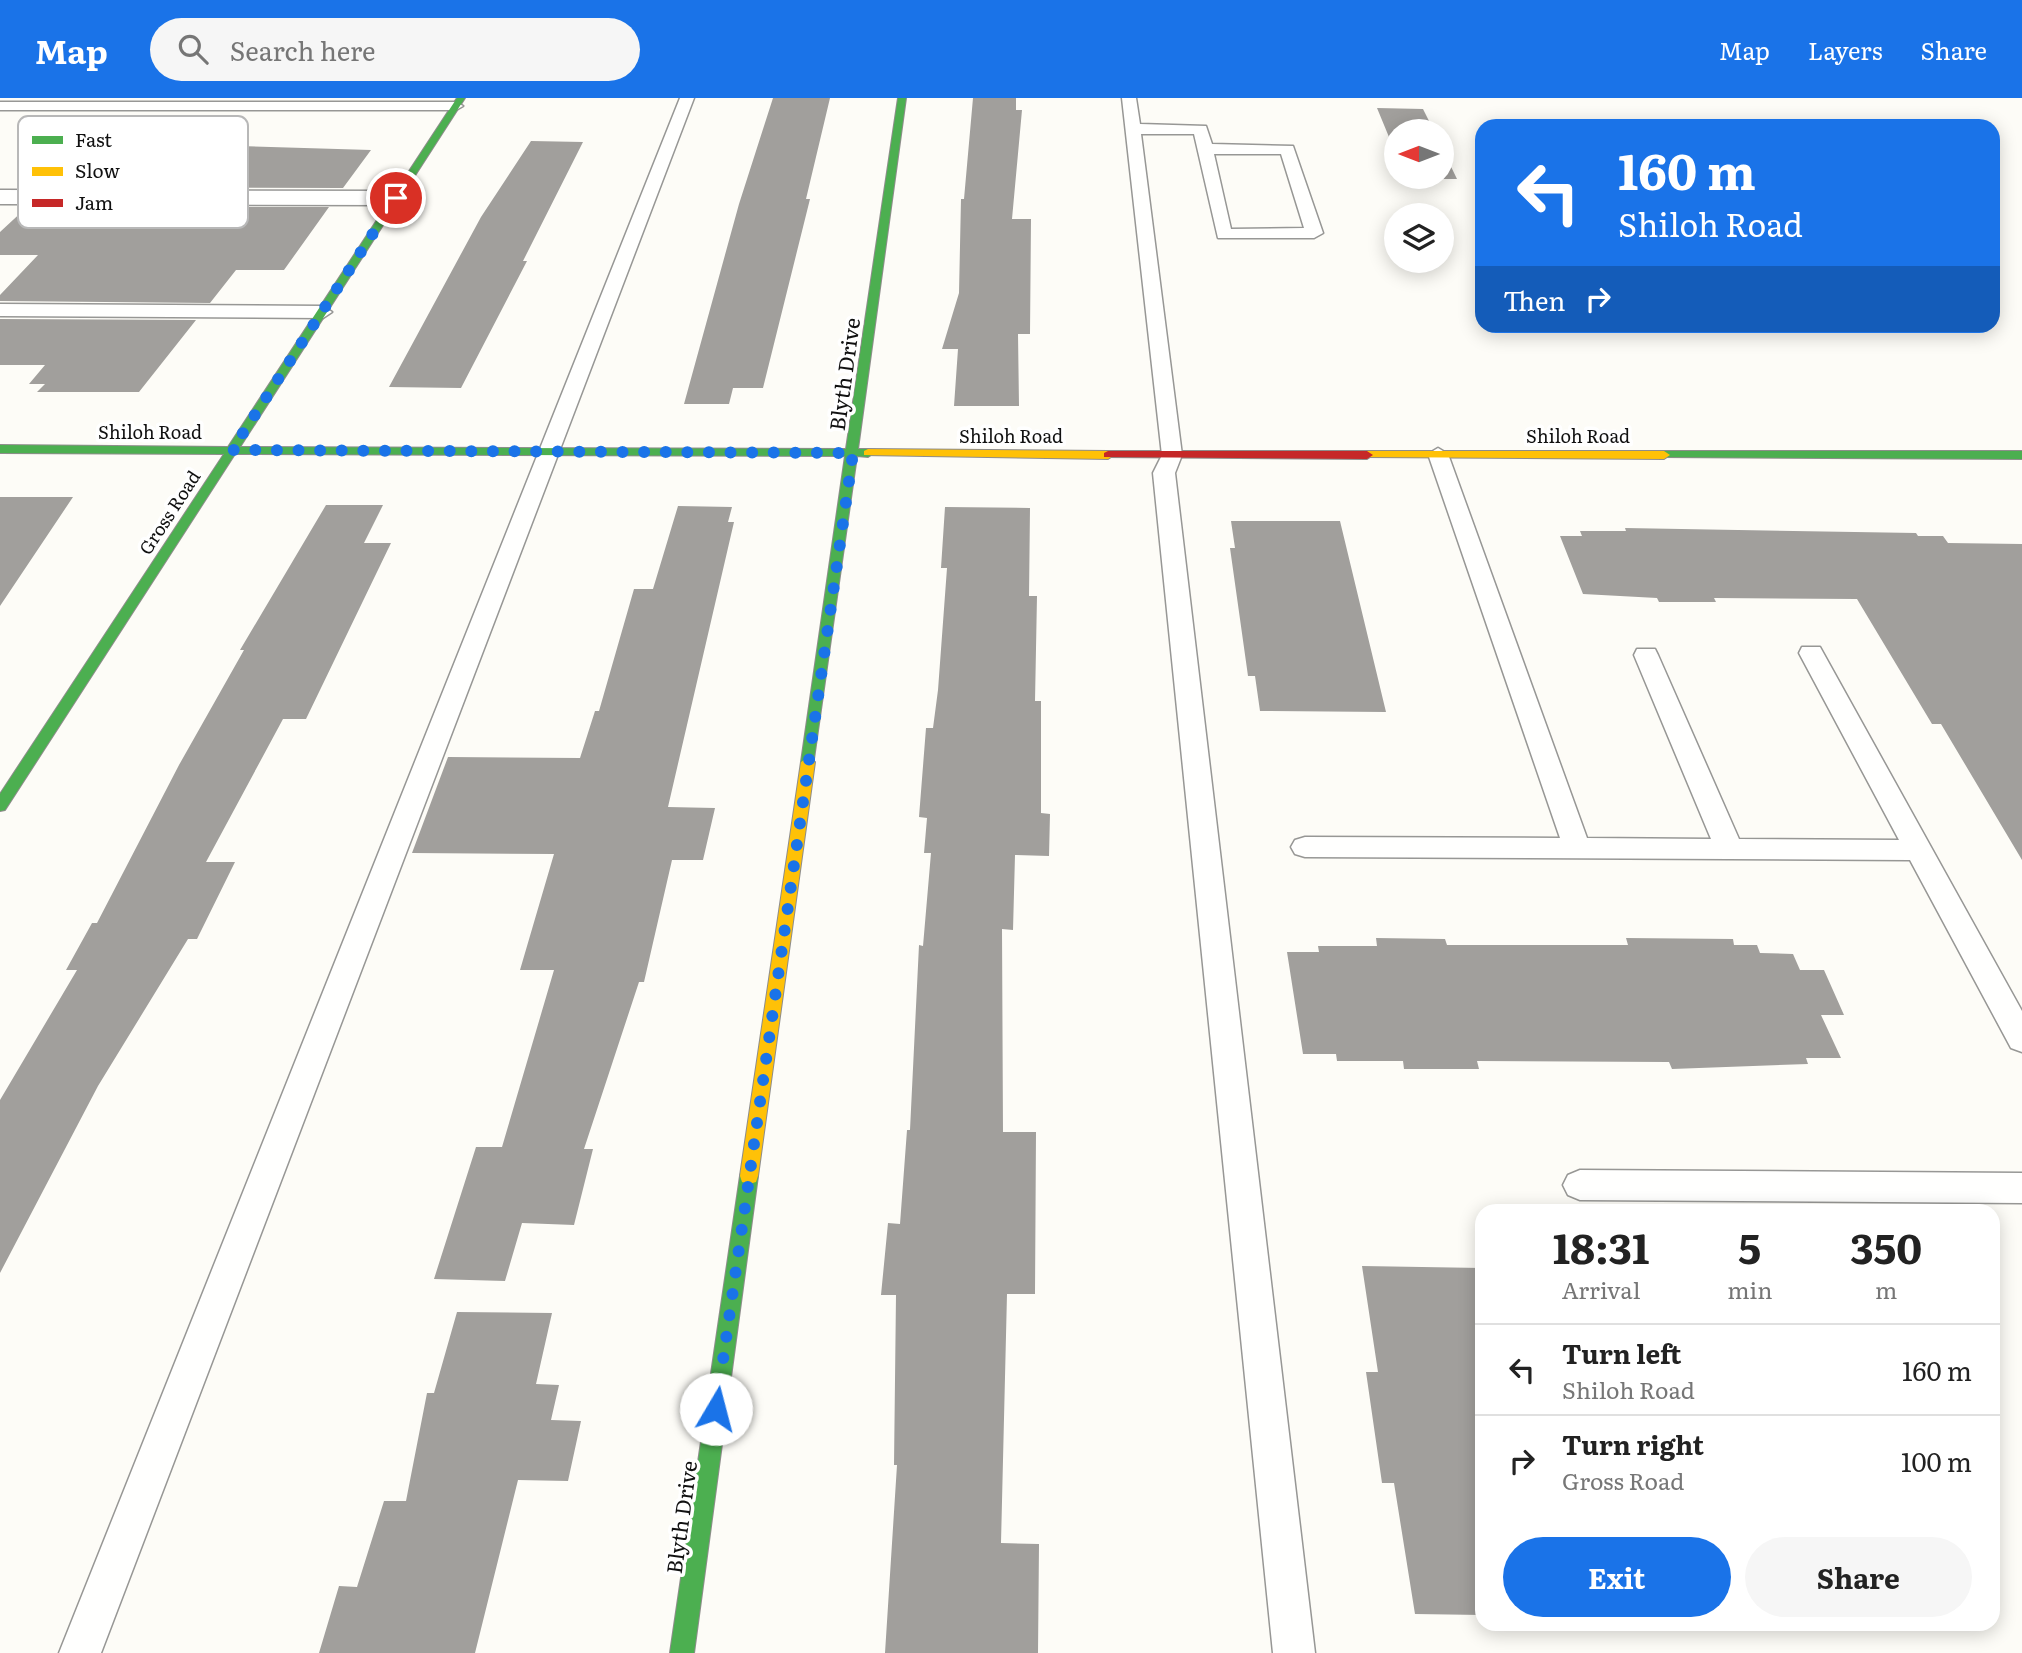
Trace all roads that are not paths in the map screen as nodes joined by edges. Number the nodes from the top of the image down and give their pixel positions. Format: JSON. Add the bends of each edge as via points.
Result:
{"nodes":[{"id":1,"x":687,"y":98,"type":"edge"},
{"id":2,"x":902,"y":98,"type":"edge"},
{"id":3,"x":1129,"y":98,"type":"edge"},
{"id":4,"x":459,"y":102,"type":"edge"},
{"id":5,"x":0,"y":106,"type":"edge"},
{"id":6,"x":1133,"y":129,"type":"junction"},
{"id":7,"x":1206,"y":149,"type":"junction"},
{"id":8,"x":0,"y":197,"type":"edge"},
{"id":9,"x":18,"y":197,"type":"edge"},
{"id":10,"x":248,"y":198,"type":"edge"},
{"id":11,"x":396,"y":198,"type":"junction"},
{"id":12,"x":0,"y":310,"type":"edge"},
{"id":13,"x":323,"y":312,"type":"junction"},
{"id":14,"x":0,"y":449,"type":"edge"},
{"id":15,"x":232,"y":450,"type":"junction"},
{"id":16,"x":549,"y":452,"type":"junction"},
{"id":17,"x":853,"y":453,"type":"junction"},
{"id":18,"x":1438,"y":454,"type":"junction"},
{"id":19,"x":2022,"y":454,"type":"edge"},
{"id":20,"x":1172,"y":455,"type":"junction"},
{"id":21,"x":1811,"y":653,"type":"dead end"},
{"id":22,"x":1646,"y":655,"type":"dead end"},
{"id":23,"x":0,"y":806,"type":"edge"},
{"id":24,"x":1576,"y":846,"type":"junction"},
{"id":25,"x":1305,"y":848,"type":"dead end"},
{"id":26,"x":1729,"y":848,"type":"junction"},
{"id":27,"x":1919,"y":850,"type":"junction"},
{"id":28,"x":2022,"y":1039,"type":"edge"},
{"id":29,"x":1580,"y":1185,"type":"dead end"},
{"id":30,"x":2022,"y":1188,"type":"edge"},
{"id":31,"x":80,"y":1653,"type":"edge"},
{"id":32,"x":682,"y":1653,"type":"edge"},
{"id":33,"x":1294,"y":1653,"type":"edge"}],
"edges":[{"from":1,"to":16,"type":"lane"},
{"from":2,"to":17,"type":"street","name":"Blyth Drive"},
{"from":3,"to":6,"type":"lane"},
{"from":4,"to":5,"type":"lane"},
{"from":4,"to":11,"type":"street","name":"Gross Road"},
{"from":6,"to":7,"type":"lane","via":[[1201,129]]},
{"from":6,"to":20,"type":"lane"},
{"from":7,"to":7,"type":"lane","via":[[1287,149],[1314,233],[1224,233]]},
{"from":8,"to":9,"type":"street"},
{"from":10,"to":11,"type":"street"},
{"from":11,"to":13,"type":"street","name":"Gross Road"},
{"from":12,"to":13,"type":"lane"},
{"from":13,"to":15,"type":"street","name":"Gross Road"},
{"from":14,"to":15,"type":"street","name":"Shiloh Road"},
{"from":15,"to":16,"type":"street","name":"Shiloh Road"},
{"from":15,"to":23,"type":"street","name":"Gross Road"},
{"from":16,"to":17,"type":"street","name":"Shiloh Road"},
{"from":16,"to":31,"type":"lane"},
{"from":17,"to":20,"type":"street","name":"Shiloh Road"},
{"from":17,"to":32,"type":"street","name":"Blyth Drive"},
{"from":18,"to":19,"type":"street","name":"Shiloh Road"},
{"from":18,"to":20,"type":"street","name":"Shiloh Road"},
{"from":18,"to":24,"type":"lane"},
{"from":20,"to":33,"type":"lane","via":[[1164,473]]},
{"from":21,"to":27,"type":"lane"},
{"from":22,"to":26,"type":"lane"},
{"from":24,"to":25,"type":"lane"},
{"from":24,"to":26,"type":"lane"},
{"from":26,"to":27,"type":"lane"},
{"from":27,"to":28,"type":"lane"},
{"from":29,"to":30,"type":"lane"}]}
